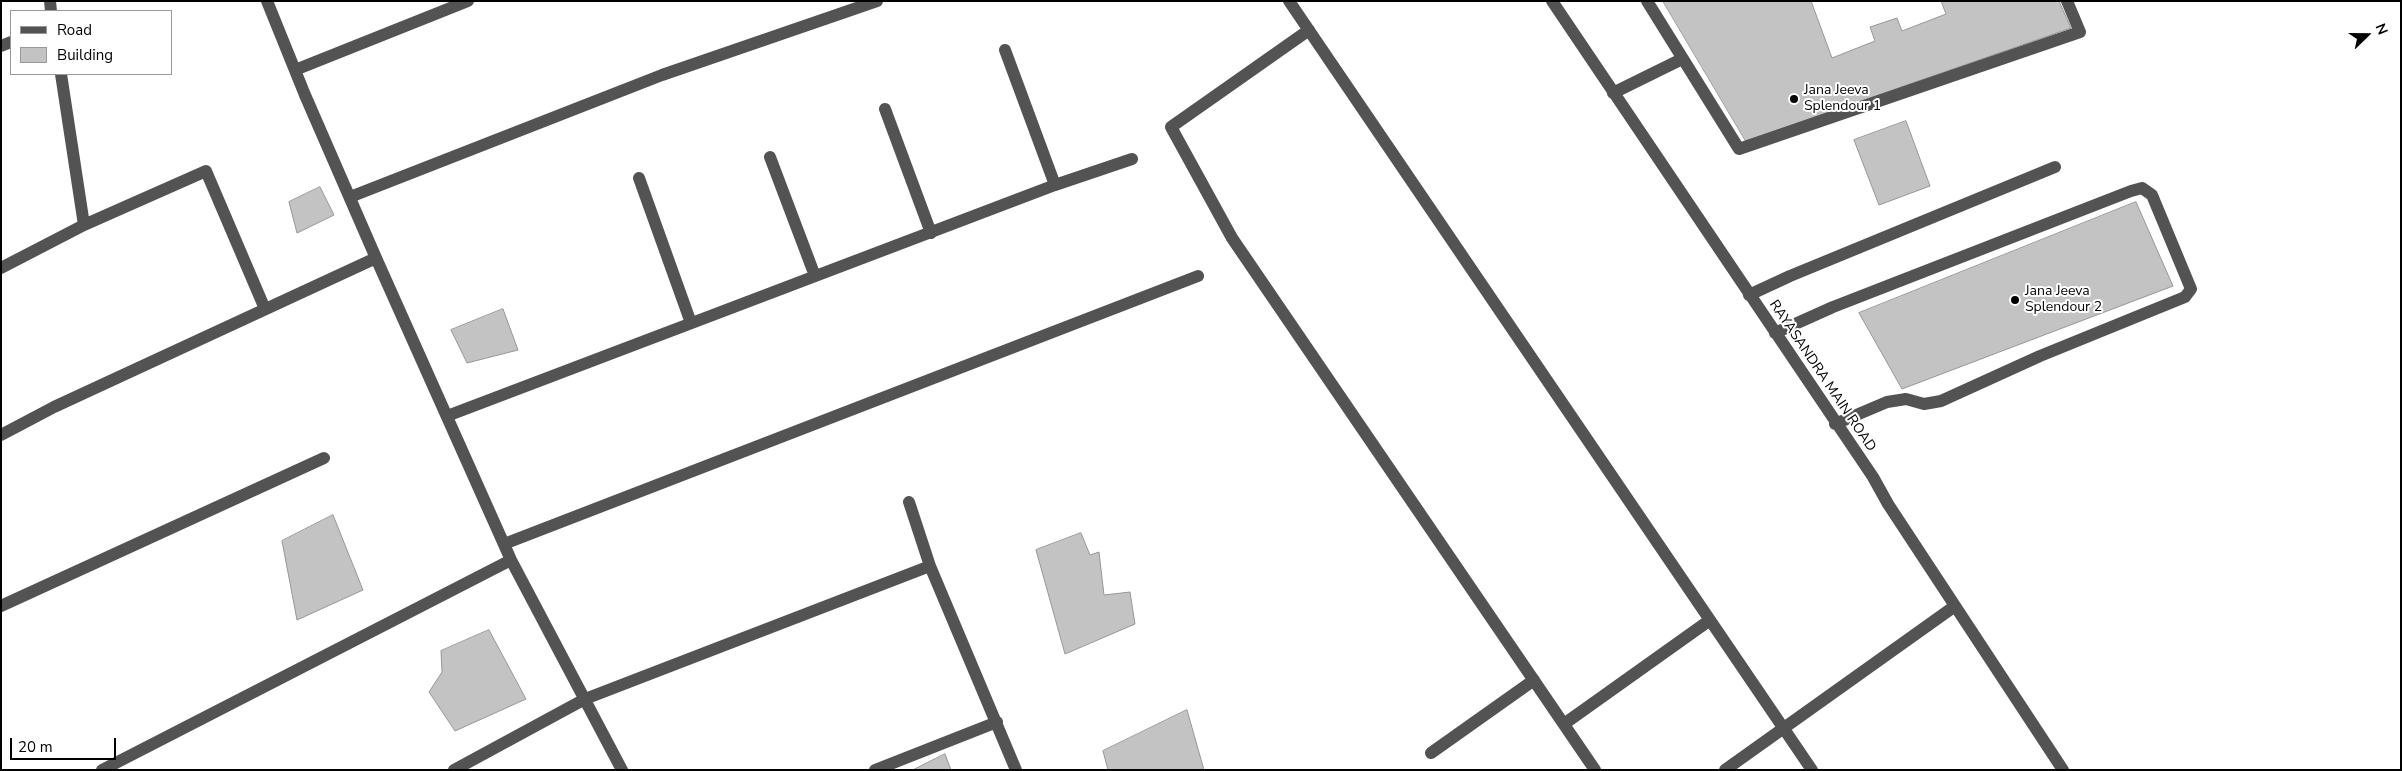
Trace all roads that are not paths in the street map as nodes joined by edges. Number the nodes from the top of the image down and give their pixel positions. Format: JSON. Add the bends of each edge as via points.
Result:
{"nodes":[{"id":1,"x":267,"y":1,"type":"edge"},
{"id":2,"x":468,"y":1,"type":"edge"},
{"id":3,"x":877,"y":1,"type":"edge"},
{"id":4,"x":1289,"y":1,"type":"edge"},
{"id":5,"x":1552,"y":1,"type":"edge"},
{"id":6,"x":1647,"y":1,"type":"edge"},
{"id":7,"x":2067,"y":1,"type":"edge"},
{"id":8,"x":1309,"y":30,"type":"junction"},
{"id":9,"x":1006,"y":50,"type":"dead end"},
{"id":10,"x":1682,"y":59,"type":"junction"},
{"id":11,"x":295,"y":70,"type":"junction"},
{"id":12,"x":61,"y":75,"type":"edge"},
{"id":13,"x":1613,"y":93,"type":"junction"},
{"id":14,"x":885,"y":109,"type":"dead end"},
{"id":15,"x":770,"y":157,"type":"dead end"},
{"id":16,"x":1132,"y":159,"type":"dead end"},
{"id":17,"x":2056,"y":167,"type":"dead end"},
{"id":18,"x":639,"y":178,"type":"dead end"},
{"id":19,"x":1055,"y":186,"type":"junction"},
{"id":20,"x":350,"y":197,"type":"junction"},
{"id":21,"x":84,"y":226,"type":"junction"},
{"id":22,"x":931,"y":233,"type":"junction"},
{"id":23,"x":376,"y":258,"type":"junction"},
{"id":24,"x":1,"y":268,"type":"edge"},
{"id":25,"x":815,"y":276,"type":"junction"},
{"id":26,"x":1198,"y":276,"type":"dead end"},
{"id":27,"x":1749,"y":295,"type":"junction"},
{"id":28,"x":265,"y":309,"type":"junction"},
{"id":29,"x":692,"y":323,"type":"junction"},
{"id":30,"x":1775,"y":333,"type":"junction"},
{"id":31,"x":447,"y":416,"type":"junction"},
{"id":32,"x":1835,"y":424,"type":"junction"},
{"id":33,"x":1,"y":435,"type":"edge"},
{"id":34,"x":324,"y":458,"type":"dead end"},
{"id":35,"x":908,"y":502,"type":"dead end"},
{"id":36,"x":504,"y":544,"type":"junction"},
{"id":37,"x":511,"y":560,"type":"junction"},
{"id":38,"x":930,"y":566,"type":"junction"},
{"id":39,"x":1,"y":606,"type":"edge"},
{"id":40,"x":1955,"y":606,"type":"junction"},
{"id":41,"x":1710,"y":620,"type":"junction"},
{"id":42,"x":1534,"y":680,"type":"junction"},
{"id":43,"x":585,"y":699,"type":"junction"},
{"id":44,"x":997,"y":722,"type":"junction"},
{"id":45,"x":1564,"y":724,"type":"junction"},
{"id":46,"x":1784,"y":728,"type":"junction"},
{"id":47,"x":1431,"y":753,"type":"dead end"},
{"id":48,"x":102,"y":770,"type":"edge"},
{"id":49,"x":454,"y":770,"type":"edge"},
{"id":50,"x":622,"y":770,"type":"edge"},
{"id":51,"x":875,"y":770,"type":"edge"},
{"id":52,"x":1016,"y":770,"type":"edge"},
{"id":53,"x":1595,"y":770,"type":"edge"},
{"id":54,"x":1725,"y":770,"type":"edge"},
{"id":55,"x":1812,"y":770,"type":"edge"},
{"id":56,"x":2063,"y":770,"type":"edge"}],
"edges":[{"from":1,"to":11,"type":"street"},
{"from":2,"to":11,"type":"street"},
{"from":3,"to":20,"type":"street","via":[[662,75]]},
{"from":4,"to":8,"type":"street"},
{"from":5,"to":13,"type":"street","name":"RAYASANDRA MAIN ROAD"},
{"from":6,"to":10,"type":"street"},
{"from":7,"to":10,"type":"street","via":[[2080,32],[1739,149]]},
{"from":8,"to":41,"type":"street"},
{"from":8,"to":42,"type":"street","via":[[1171,127],[1232,238]]},
{"from":9,"to":19,"type":"street"},
{"from":10,"to":13,"type":"street"},
{"from":11,"to":20,"type":"street"},
{"from":12,"to":21,"type":"street"},
{"from":13,"to":27,"type":"street","name":"RAYASANDRA MAIN ROAD"},
{"from":14,"to":22,"type":"street"},
{"from":15,"to":25,"type":"street"},
{"from":16,"to":19,"type":"street"},
{"from":17,"to":27,"type":"street"},
{"from":18,"to":29,"type":"street"},
{"from":19,"to":22,"type":"street"},
{"from":20,"to":23,"type":"street"},
{"from":21,"to":24,"type":"street"},
{"from":21,"to":28,"type":"street","via":[[206,171]]},
{"from":22,"to":25,"type":"street"},
{"from":23,"to":28,"type":"street"},
{"from":23,"to":31,"type":"street"},
{"from":25,"to":29,"type":"street"},
{"from":26,"to":36,"type":"street"},
{"from":27,"to":30,"type":"street","name":"RAYASANDRA MAIN ROAD"},
{"from":28,"to":33,"type":"street"},
{"from":29,"to":31,"type":"street"},
{"from":30,"to":32,"type":"street","name":"RAYASANDRA MAIN ROAD"},
{"from":30,"to":32,"type":"street","via":[[1833,307],[2131,191],[2142,188],[2152,195],[2191,288],[2184,297],[1941,401],[1924,404],[1906,399],[1887,402]]},
{"from":31,"to":36,"type":"street"},
{"from":32,"to":40,"type":"street","name":"RAYASANDRA MAIN ROAD","via":[[1873,477]]},
{"from":34,"to":39,"type":"street"},
{"from":35,"to":38,"type":"street"},
{"from":36,"to":37,"type":"street"},
{"from":37,"to":43,"type":"street"},
{"from":37,"to":48,"type":"street"},
{"from":38,"to":43,"type":"street"},
{"from":38,"to":44,"type":"street"},
{"from":40,"to":46,"type":"street"},
{"from":40,"to":56,"type":"street","name":"RAYASANDRA MAIN ROAD"},
{"from":41,"to":45,"type":"street"},
{"from":41,"to":46,"type":"street"},
{"from":42,"to":45,"type":"street"},
{"from":42,"to":47,"type":"street"},
{"from":43,"to":49,"type":"street"},
{"from":43,"to":50,"type":"street"},
{"from":44,"to":51,"type":"street"},
{"from":44,"to":52,"type":"street"},
{"from":45,"to":53,"type":"street"},
{"from":46,"to":54,"type":"street"},
{"from":46,"to":55,"type":"street"}]}
